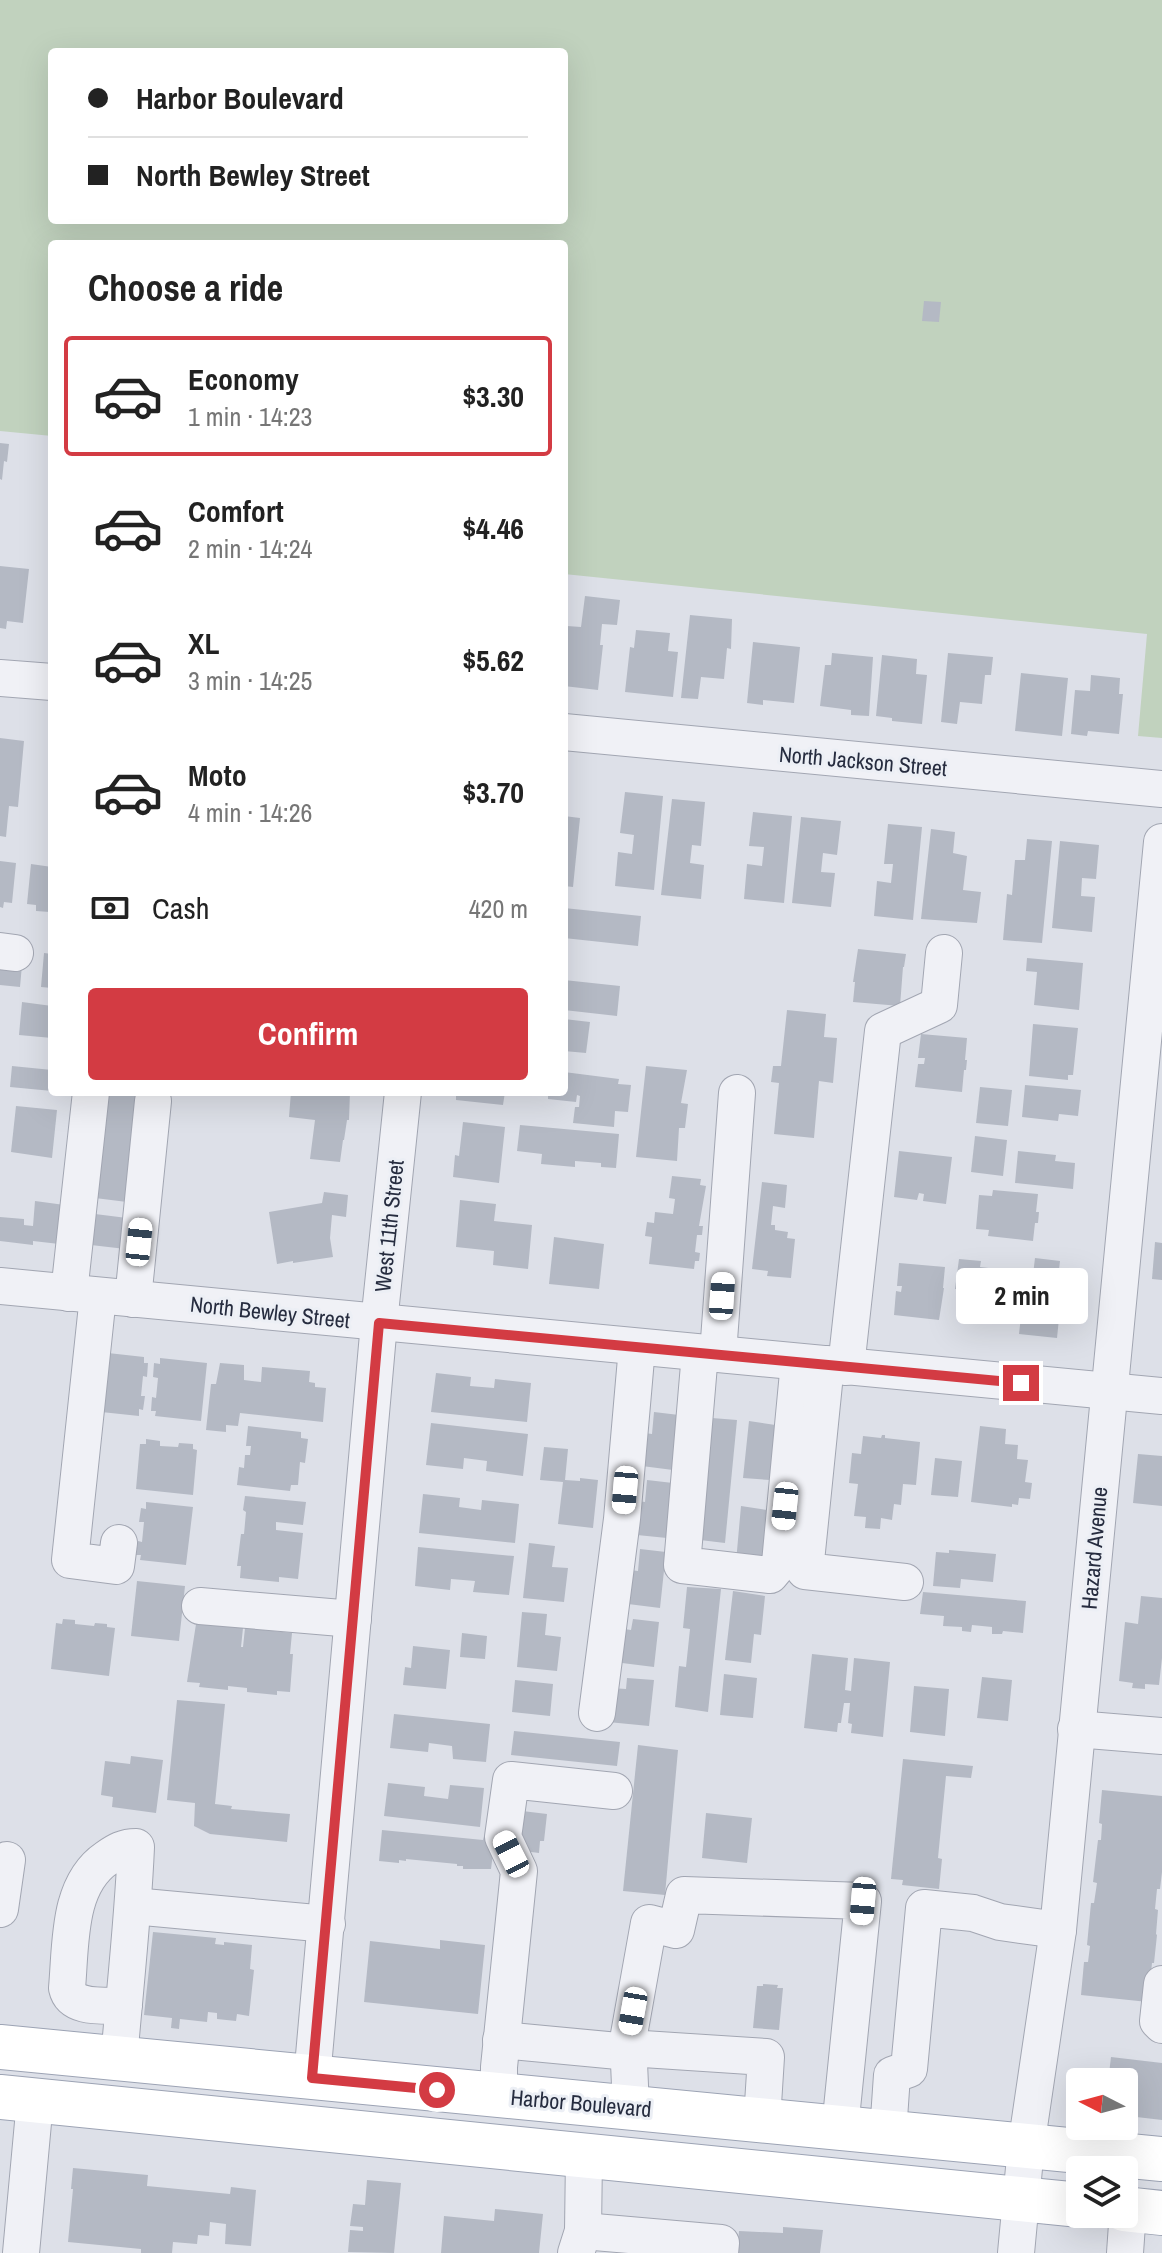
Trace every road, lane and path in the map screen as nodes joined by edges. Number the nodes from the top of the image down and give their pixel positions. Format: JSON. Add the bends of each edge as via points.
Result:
{"nodes":[{"id":1,"x":0,"y":678,"type":"edge"},
{"id":2,"x":48,"y":682,"type":"edge"},
{"id":3,"x":568,"y":732,"type":"edge"},
{"id":4,"x":1162,"y":789,"type":"edge"},
{"id":5,"x":1162,"y":842,"type":"edge"},
{"id":6,"x":944,"y":953,"type":"dead end"},
{"id":7,"x":1152,"y":1064,"type":"edge"},
{"id":8,"x":737,"y":1093,"type":"dead end"},
{"id":9,"x":91,"y":1096,"type":"edge"},
{"id":10,"x":403,"y":1096,"type":"edge"},
{"id":11,"x":153,"y":1101,"type":"dead end"},
{"id":12,"x":0,"y":1286,"type":"edge"},
{"id":13,"x":100,"y":1296,"type":"junction"},
{"id":14,"x":379,"y":1323,"type":"junction"},
{"id":15,"x":637,"y":1347,"type":"junction"},
{"id":16,"x":709,"y":1354,"type":"junction"},
{"id":17,"x":824,"y":1364,"type":"junction"},
{"id":18,"x":1109,"y":1391,"type":"junction"},
{"id":19,"x":1162,"y":1396,"type":"edge"},
{"id":20,"x":119,"y":1543,"type":"dead end"},
{"id":21,"x":905,"y":1582,"type":"dead end"},
{"id":22,"x":200,"y":1606,"type":"dead end"},
{"id":23,"x":353,"y":1619,"type":"junction"},
{"id":24,"x":597,"y":1713,"type":"dead end"},
{"id":25,"x":1076,"y":1729,"type":"junction"},
{"id":26,"x":1162,"y":1736,"type":"edge"},
{"id":27,"x":614,"y":1791,"type":"dead end"},
{"id":28,"x":7,"y":1860,"type":"dead end"},
{"id":29,"x":133,"y":1906,"type":"junction"},
{"id":30,"x":0,"y":1909,"type":"edge"},
{"id":31,"x":327,"y":1924,"type":"junction"},
{"id":32,"x":1058,"y":1930,"type":"junction"},
{"id":33,"x":1162,"y":1984,"type":"edge"},
{"id":34,"x":124,"y":2006,"type":"junction"},
{"id":35,"x":1162,"y":2025,"type":"edge"},
{"id":36,"x":501,"y":2040,"type":"junction"},
{"id":37,"x":0,"y":2047,"type":"edge"},
{"id":38,"x":628,"y":2050,"type":"junction"},
{"id":39,"x":119,"y":2059,"type":"junction"},
{"id":40,"x":312,"y":2078,"type":"junction"},
{"id":41,"x":499,"y":2096,"type":"junction"},
{"id":42,"x":17,"y":2099,"type":"edge"},
{"id":43,"x":631,"y":2108,"type":"junction"},
{"id":44,"x":762,"y":2120,"type":"junction"},
{"id":45,"x":840,"y":2128,"type":"junction"},
{"id":46,"x":888,"y":2133,"type":"junction"},
{"id":47,"x":1026,"y":2147,"type":"junction"},
{"id":48,"x":584,"y":2156,"type":"junction"},
{"id":49,"x":1162,"y":2159,"type":"edge"},
{"id":50,"x":1020,"y":2200,"type":"junction"},
{"id":51,"x":1066,"y":2204,"type":"edge"},
{"id":52,"x":1133,"y":2228,"type":"edge"},
{"id":53,"x":580,"y":2242,"type":"edge"},
{"id":54,"x":21,"y":2253,"type":"edge"},
{"id":55,"x":720,"y":2253,"type":"edge"},
{"id":56,"x":1016,"y":2253,"type":"edge"},
{"id":57,"x":1125,"y":2253,"type":"edge"}],
"edges":[{"from":1,"to":2,"type":"street"},
{"from":3,"to":4,"type":"street","name":"North Jackson Street"},
{"from":5,"to":7,"type":"street","name":"Hazard Avenue"},
{"from":6,"to":17,"type":"street","via":[[939,1005],[883,1031]]},
{"from":7,"to":18,"type":"street","name":"Hazard Avenue"},
{"from":8,"to":16,"type":"street"},
{"from":9,"to":13,"type":"street"},
{"from":10,"to":14,"type":"street","name":"West 11th Street"},
{"from":11,"to":13,"type":"street"},
{"from":12,"to":13,"type":"street","name":"North Bewley Street"},
{"from":13,"to":14,"type":"street","name":"North Bewley Street"},
{"from":13,"to":20,"type":"street","via":[[70,1560],[116,1566]]},
{"from":14,"to":15,"type":"street","name":"North Bewley Street"},
{"from":14,"to":23,"type":"street","name":"West 11th Street"},
{"from":15,"to":16,"type":"street","name":"North Bewley Street"},
{"from":15,"to":24,"type":"street"},
{"from":16,"to":17,"type":"street","name":"North Bewley Street"},
{"from":16,"to":17,"type":"street","via":[[682,1565],[770,1575],[780,1563]]},
{"from":17,"to":18,"type":"street","name":"North Bewley Street"},
{"from":17,"to":21,"type":"street","via":[[805,1571]]},
{"from":18,"to":19,"type":"street","name":"North Bewley Street"},
{"from":18,"to":25,"type":"street","name":"Hazard Avenue"},
{"from":22,"to":23,"type":"street"},
{"from":23,"to":31,"type":"street","name":"West 11th Street"},
{"from":25,"to":26,"type":"street"},
{"from":25,"to":32,"type":"street","name":"Hazard Avenue"},
{"from":27,"to":36,"type":"street","via":[[511,1780],[503,1837],[519,1871]]},
{"from":28,"to":30,"type":"street"},
{"from":29,"to":31,"type":"street"},
{"from":29,"to":34,"type":"street"},
{"from":29,"to":34,"type":"street","via":[[132,1846],[96,1865],[86,1880],[74,1910],[67,1988],[76,2002]]},
{"from":31,"to":40,"type":"street","name":"West 11th Street"},
{"from":32,"to":46,"type":"street","via":[[924,1908],[909,2069],[892,2075]]},
{"from":32,"to":47,"type":"street","name":"Hazard Avenue"},
{"from":33,"to":35,"type":"street"},
{"from":34,"to":39,"type":"street"},
{"from":36,"to":38,"type":"street"},
{"from":36,"to":41,"type":"street"},
{"from":37,"to":39,"type":"main road","name":"Harbor Boulevard"},
{"from":38,"to":43,"type":"street"},
{"from":38,"to":44,"type":"street","via":[[766,2057]]},
{"from":38,"to":45,"type":"street","via":[[649,1923],[676,1930],[684,1895],[863,1901]]},
{"from":39,"to":40,"type":"main road","name":"Harbor Boulevard"},
{"from":40,"to":41,"type":"main road","name":"Harbor Boulevard"},
{"from":41,"to":43,"type":"main road","name":"Harbor Boulevard"},
{"from":42,"to":48,"type":"main road"},
{"from":42,"to":54,"type":"street"},
{"from":43,"to":44,"type":"main road","name":"Harbor Boulevard"},
{"from":44,"to":45,"type":"main road","name":"Harbor Boulevard"},
{"from":45,"to":46,"type":"main road","name":"Harbor Boulevard"},
{"from":46,"to":47,"type":"main road","name":"Harbor Boulevard"},
{"from":47,"to":49,"type":"main road","name":"Harbor Boulevard"},
{"from":47,"to":50,"type":"street","name":"Hazard Avenue"},
{"from":48,"to":50,"type":"main road"},
{"from":48,"to":53,"type":"street"},
{"from":50,"to":51,"type":"main road"},
{"from":50,"to":56,"type":"street","name":"Hazard Avenue"},
{"from":52,"to":57,"type":"street"},
{"from":53,"to":55,"type":"street","via":[[721,2243]]}]}
